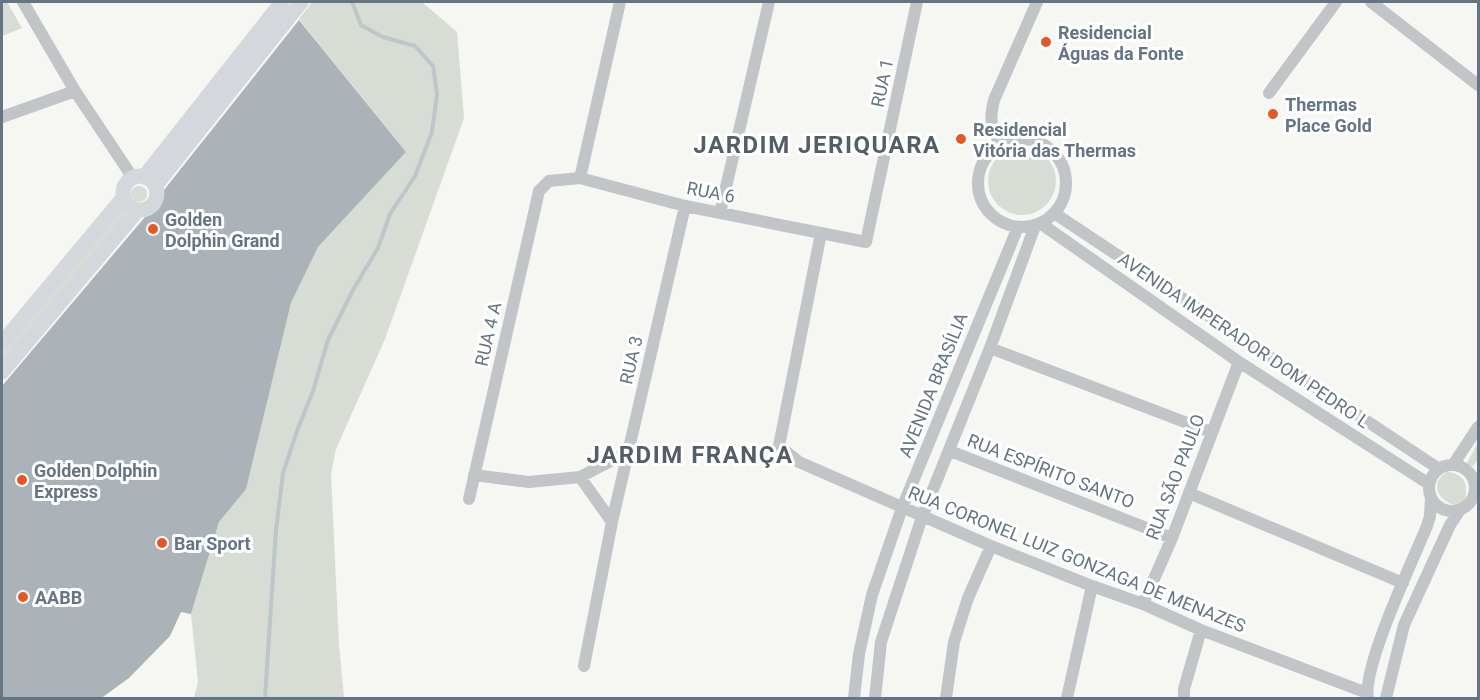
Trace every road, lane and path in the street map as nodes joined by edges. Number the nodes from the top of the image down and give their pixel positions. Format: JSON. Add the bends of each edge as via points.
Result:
{"nodes":[{"id":1,"x":23,"y":2,"type":"edge"},
{"id":2,"x":282,"y":2,"type":"edge"},
{"id":3,"x":301,"y":2,"type":"edge"},
{"id":4,"x":620,"y":2,"type":"edge"},
{"id":5,"x":769,"y":2,"type":"edge"},
{"id":6,"x":918,"y":2,"type":"edge"},
{"id":7,"x":1037,"y":2,"type":"edge"},
{"id":8,"x":1336,"y":2,"type":"edge"},
{"id":9,"x":1371,"y":2,"type":"edge"},
{"id":10,"x":1479,"y":85,"type":"edge"},
{"id":11,"x":75,"y":91,"type":"junction"},
{"id":12,"x":1269,"y":93,"type":"dead end"},
{"id":13,"x":3,"y":117,"type":"edge"},
{"id":14,"x":1001,"y":145,"type":"junction"},
{"id":15,"x":580,"y":178,"type":"junction"},
{"id":16,"x":144,"y":180,"type":"junction"},
{"id":17,"x":549,"y":181,"type":"joint"},
{"id":18,"x":123,"y":198,"type":"junction"},
{"id":19,"x":685,"y":206,"type":"junction"},
{"id":20,"x":138,"y":210,"type":"junction"},
{"id":21,"x":720,"y":213,"type":"junction"},
{"id":22,"x":1054,"y":213,"type":"junction"},
{"id":23,"x":1037,"y":224,"type":"junction"},
{"id":24,"x":1018,"y":227,"type":"junction"},
{"id":25,"x":821,"y":233,"type":"junction"},
{"id":26,"x":866,"y":242,"type":"joint"},
{"id":27,"x":2,"y":343,"type":"edge"},
{"id":28,"x":990,"y":348,"type":"junction"},
{"id":29,"x":1239,"y":362,"type":"junction"},
{"id":30,"x":2,"y":372,"type":"edge"},
{"id":31,"x":1479,"y":427,"type":"edge"},
{"id":32,"x":1211,"y":432,"type":"junction"},
{"id":33,"x":950,"y":451,"type":"junction"},
{"id":34,"x":628,"y":452,"type":"junction"},
{"id":35,"x":1453,"y":465,"type":"junction"},
{"id":36,"x":1439,"y":469,"type":"junction"},
{"id":37,"x":474,"y":475,"type":"junction"},
{"id":38,"x":580,"y":477,"type":"junction"},
{"id":39,"x":1477,"y":481,"type":"edge"},
{"id":40,"x":1429,"y":484,"type":"junction"},
{"id":41,"x":1189,"y":493,"type":"junction"},
{"id":42,"x":1431,"y":498,"type":"junction"},
{"id":43,"x":469,"y":499,"type":"dead end"},
{"id":44,"x":902,"y":508,"type":"junction"},
{"id":45,"x":1460,"y":510,"type":"junction"},
{"id":46,"x":922,"y":516,"type":"junction"},
{"id":47,"x":612,"y":522,"type":"junction"},
{"id":48,"x":1172,"y":538,"type":"junction"},
{"id":49,"x":991,"y":546,"type":"junction"},
{"id":50,"x":1403,"y":583,"type":"junction"},
{"id":51,"x":1092,"y":586,"type":"junction"},
{"id":52,"x":1143,"y":604,"type":"junction"},
{"id":53,"x":1201,"y":630,"type":"junction"},
{"id":54,"x":584,"y":666,"type":"dead end"},
{"id":55,"x":1367,"y":696,"type":"edge"},
{"id":56,"x":854,"y":699,"type":"edge"},
{"id":57,"x":875,"y":699,"type":"edge"},
{"id":58,"x":946,"y":699,"type":"edge"},
{"id":59,"x":1067,"y":699,"type":"edge"},
{"id":60,"x":1184,"y":699,"type":"edge"},
{"id":61,"x":1386,"y":699,"type":"edge"}],
"edges":[{"from":1,"to":11,"type":"street"},
{"from":2,"to":16,"type":"main road"},
{"from":3,"to":16,"type":"main road"},
{"from":4,"to":15,"type":"street"},
{"from":5,"to":21,"type":"street"},
{"from":6,"to":26,"type":"street","name":"RUA 1"},
{"from":7,"to":14,"type":"street","via":[[994,100],[991,126]]},
{"from":8,"to":12,"type":"street"},
{"from":9,"to":10,"type":"street"},
{"from":11,"to":13,"type":"street"},
{"from":11,"to":16,"type":"street"},
{"from":14,"to":22,"type":"street","via":[[1027,140],[1052,151],[1060,162],[1065,182],[1062,202]]},
{"from":14,"to":24,"type":"street","via":[[982,165],[979,192],[993,216]]},
{"from":15,"to":17,"type":"street","name":"RUA 6"},
{"from":15,"to":19,"type":"street","name":"RUA 6"},
{"from":16,"to":18,"type":"main road","via":[[124,188]]},
{"from":16,"to":20,"type":"main road","via":[[157,196],[152,206]]},
{"from":17,"to":37,"type":"street","name":"RUA 4 A","via":[[539,191]]},
{"from":18,"to":20,"type":"main road","via":[[129,207]]},
{"from":18,"to":27,"type":"main road"},
{"from":19,"to":21,"type":"street","name":"RUA 6"},
{"from":19,"to":34,"type":"street","name":"RUA 3"},
{"from":20,"to":30,"type":"main road"},
{"from":21,"to":25,"type":"street","name":"RUA 6"},
{"from":22,"to":23,"type":"street"},
{"from":22,"to":36,"type":"street","name":"AVENIDA IMPERADOR DOM PEDRO L"},
{"from":23,"to":24,"type":"street"},
{"from":23,"to":28,"type":"street"},
{"from":23,"to":29,"type":"street","name":"AVENIDA IMPERADOR DOM PEDRO L"},
{"from":24,"to":44,"type":"street","name":"AVENIDA BRASÍLIA"},
{"from":25,"to":26,"type":"street","name":"RUA 6"},
{"from":25,"to":44,"type":"street","name":"RUA CORONEL LUIZ GONZAGA DE MENAZES","via":[[779,446],[799,462]]},
{"from":28,"to":32,"type":"street"},
{"from":28,"to":33,"type":"street"},
{"from":29,"to":32,"type":"street","name":"RUA SÃO PAULO"},
{"from":29,"to":40,"type":"street","name":"AVENIDA IMPERADOR DOM PEDRO L"},
{"from":31,"to":35,"type":"street"},
{"from":32,"to":41,"type":"street","name":"RUA SÃO PAULO"},
{"from":33,"to":46,"type":"street"},
{"from":33,"to":48,"type":"street","name":"RUA ESPÍRITO SANTO"},
{"from":34,"to":38,"type":"street"},
{"from":34,"to":47,"type":"street","name":"RUA 3"},
{"from":35,"to":36,"type":"street"},
{"from":35,"to":39,"type":"street","via":[[1468,471]]},
{"from":36,"to":40,"type":"street"},
{"from":37,"to":38,"type":"street","via":[[529,482]]},
{"from":37,"to":43,"type":"street","name":"RUA 4 A"},
{"from":38,"to":47,"type":"street"},
{"from":39,"to":45,"type":"street","via":[[1472,500]]},
{"from":40,"to":42,"type":"street"},
{"from":41,"to":48,"type":"street","name":"RUA SÃO PAULO"},
{"from":41,"to":50,"type":"street"},
{"from":42,"to":45,"type":"street","via":[[1440,508]]},
{"from":42,"to":50,"type":"street","via":[[1430,516]]},
{"from":44,"to":46,"type":"street","name":"RUA CORONEL LUIZ GONZAGA DE MENAZES"},
{"from":44,"to":56,"type":"street","name":"AVENIDA BRASÍLIA","via":[[872,595]]},
{"from":45,"to":61,"type":"street","via":[[1404,625]]},
{"from":46,"to":49,"type":"street","name":"RUA CORONEL LUIZ GONZAGA DE MENAZES"},
{"from":46,"to":57,"type":"street","via":[[881,642]]},
{"from":47,"to":54,"type":"street","name":"RUA 3"},
{"from":48,"to":52,"type":"street","name":"RUA SÃO PAULO"},
{"from":49,"to":51,"type":"street","name":"RUA CORONEL LUIZ GONZAGA DE MENAZES"},
{"from":49,"to":58,"type":"street","via":[[954,642]]},
{"from":50,"to":55,"type":"street","via":[[1378,646]]},
{"from":51,"to":52,"type":"street","name":"RUA CORONEL LUIZ GONZAGA DE MENAZES"},
{"from":51,"to":59,"type":"street"},
{"from":52,"to":53,"type":"street","name":"RUA CORONEL LUIZ GONZAGA DE MENAZES"},
{"from":53,"to":55,"type":"street","name":"RUA CORONEL LUIZ GONZAGA DE MENAZES"},
{"from":53,"to":60,"type":"street"}]}
